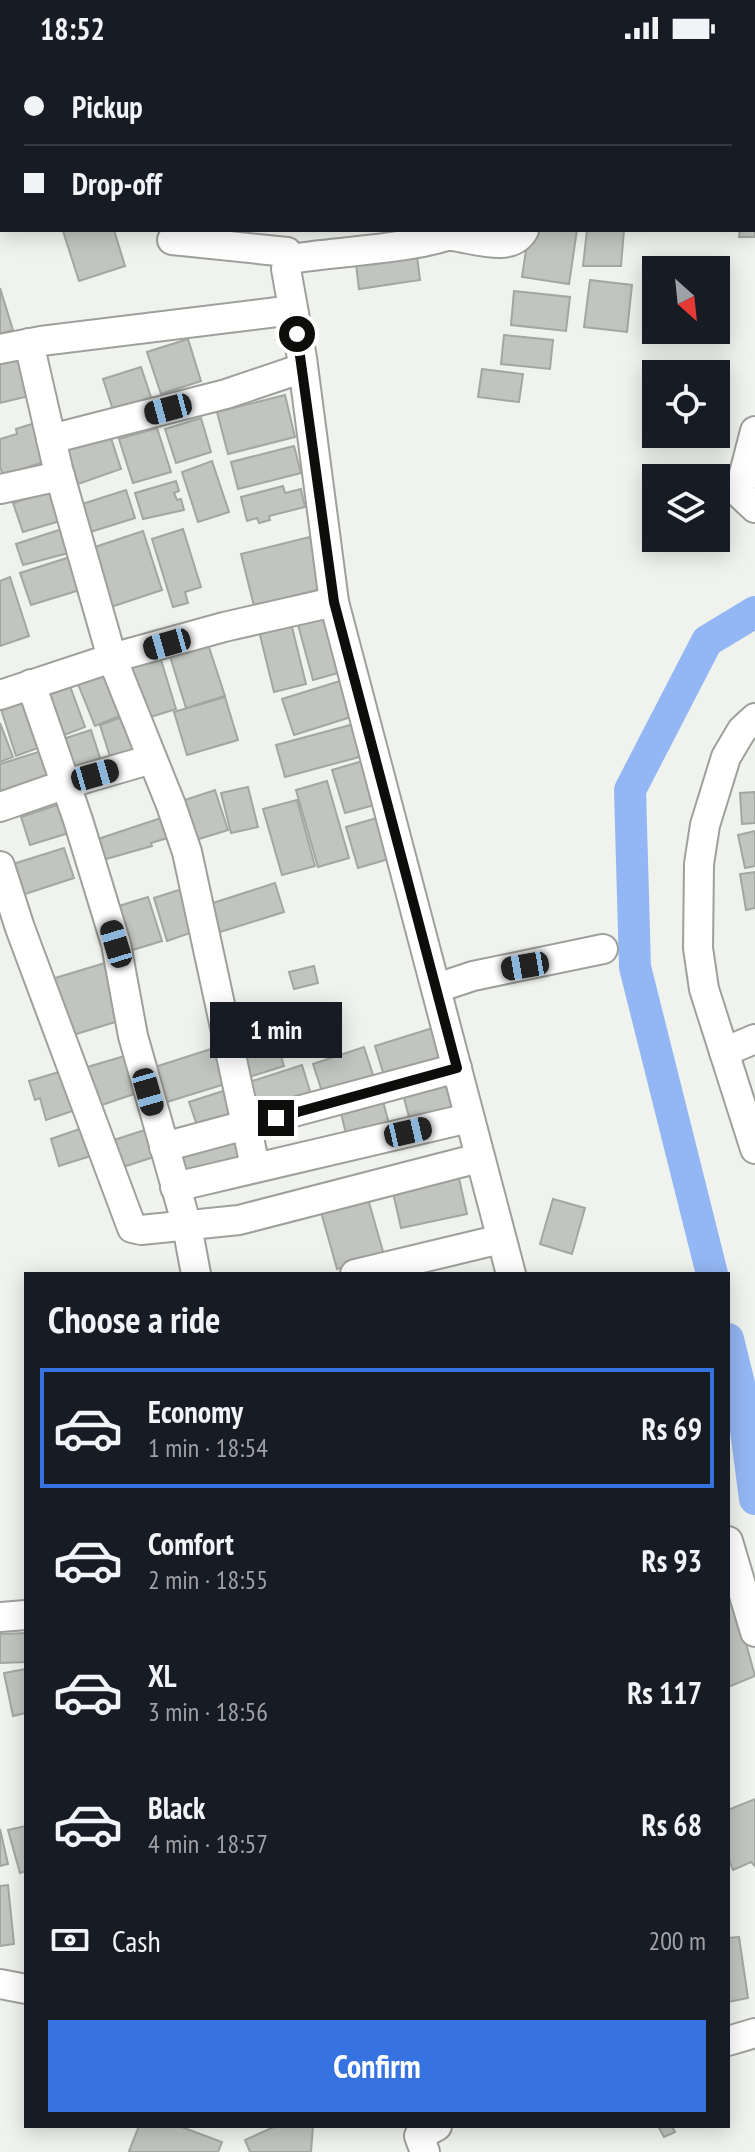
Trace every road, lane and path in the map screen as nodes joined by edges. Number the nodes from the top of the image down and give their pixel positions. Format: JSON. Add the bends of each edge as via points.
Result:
{"nodes":[{"id":1,"x":523,"y":232,"type":"edge"},
{"id":2,"x":469,"y":237,"type":"edge"},
{"id":3,"x":172,"y":240,"type":"dead end"},
{"id":4,"x":286,"y":248,"type":"edge"},
{"id":5,"x":293,"y":310,"type":"junction"},
{"id":6,"x":29,"y":343,"type":"junction"},
{"id":7,"x":0,"y":349,"type":"edge"},
{"id":8,"x":303,"y":368,"type":"junction"},
{"id":9,"x":755,"y":431,"type":"edge"},
{"id":10,"x":51,"y":439,"type":"junction"},
{"id":11,"x":60,"y":476,"type":"junction"},
{"id":12,"x":0,"y":489,"type":"edge"},
{"id":13,"x":755,"y":508,"type":"edge"},
{"id":14,"x":334,"y":602,"type":"junction"},
{"id":15,"x":112,"y":658,"type":"junction"},
{"id":16,"x":31,"y":684,"type":"junction"},
{"id":17,"x":0,"y":695,"type":"edge"},
{"id":18,"x":755,"y":718,"type":"edge"},
{"id":19,"x":152,"y":759,"type":"junction"},
{"id":20,"x":66,"y":784,"type":"junction"},
{"id":21,"x":0,"y":807,"type":"edge"},
{"id":22,"x":0,"y":866,"type":"edge"},
{"id":23,"x":7,"y":912,"type":"edge"},
{"id":24,"x":603,"y":949,"type":"dead end"},
{"id":25,"x":437,"y":988,"type":"junction"},
{"id":26,"x":755,"y":1039,"type":"edge"},
{"id":27,"x":724,"y":1052,"type":"junction"},
{"id":28,"x":457,"y":1068,"type":"junction"},
{"id":29,"x":469,"y":1118,"type":"junction"},
{"id":30,"x":246,"y":1126,"type":"junction"},
{"id":31,"x":164,"y":1147,"type":"junction"},
{"id":32,"x":755,"y":1149,"type":"edge"},
{"id":33,"x":479,"y":1158,"type":"junction"},
{"id":34,"x":255,"y":1166,"type":"junction"},
{"id":35,"x":175,"y":1187,"type":"junction"},
{"id":36,"x":187,"y":1226,"type":"junction"},
{"id":37,"x":501,"y":1239,"type":"junction"},
{"id":38,"x":196,"y":1272,"type":"edge"},
{"id":39,"x":363,"y":1272,"type":"edge"},
{"id":40,"x":510,"y":1272,"type":"edge"},
{"id":41,"x":730,"y":1548,"type":"edge"},
{"id":42,"x":755,"y":1632,"type":"edge"},
{"id":43,"x":0,"y":1984,"type":"edge"},
{"id":44,"x":24,"y":1989,"type":"edge"},
{"id":45,"x":755,"y":2033,"type":"edge"},
{"id":46,"x":730,"y":2040,"type":"edge"},
{"id":47,"x":433,"y":2128,"type":"edge"},
{"id":48,"x":425,"y":2152,"type":"edge"}],
"edges":[{"from":1,"to":2,"type":"street","via":[[512,242]]},
{"from":2,"to":4,"type":"street","via":[[312,255]]},
{"from":3,"to":4,"type":"street"},
{"from":4,"to":5,"type":"street"},
{"from":5,"to":6,"type":"street"},
{"from":5,"to":8,"type":"street"},
{"from":6,"to":7,"type":"street"},
{"from":6,"to":10,"type":"street"},
{"from":8,"to":10,"type":"street","via":[[226,394]]},
{"from":8,"to":14,"type":"street"},
{"from":9,"to":13,"type":"street","via":[[739,493]]},
{"from":10,"to":11,"type":"street"},
{"from":11,"to":12,"type":"street"},
{"from":11,"to":15,"type":"street"},
{"from":14,"to":15,"type":"street"},
{"from":14,"to":25,"type":"street"},
{"from":15,"to":16,"type":"street"},
{"from":15,"to":19,"type":"street"},
{"from":16,"to":17,"type":"street"},
{"from":16,"to":20,"type":"street"},
{"from":18,"to":27,"type":"street","via":[[726,757],[699,864],[698,948],[704,989]]},
{"from":19,"to":20,"type":"street"},
{"from":19,"to":30,"type":"street","via":[[187,852]]},
{"from":20,"to":21,"type":"street"},
{"from":20,"to":31,"type":"street","via":[[116,944],[133,1036]]},
{"from":22,"to":23,"type":"street"},
{"from":23,"to":36,"type":"street","via":[[132,1228]]},
{"from":24,"to":25,"type":"street"},
{"from":25,"to":28,"type":"street"},
{"from":26,"to":27,"type":"street"},
{"from":27,"to":32,"type":"street"},
{"from":28,"to":29,"type":"street"},
{"from":28,"to":30,"type":"street"},
{"from":29,"to":33,"type":"street"},
{"from":29,"to":34,"type":"street"},
{"from":30,"to":31,"type":"street"},
{"from":30,"to":34,"type":"street"},
{"from":31,"to":35,"type":"street"},
{"from":33,"to":36,"type":"street","via":[[239,1220]]},
{"from":33,"to":37,"type":"street"},
{"from":34,"to":35,"type":"street"},
{"from":35,"to":36,"type":"street"},
{"from":36,"to":38,"type":"street"},
{"from":37,"to":39,"type":"street"},
{"from":37,"to":40,"type":"street"},
{"from":41,"to":42,"type":"street"},
{"from":43,"to":44,"type":"street"},
{"from":45,"to":46,"type":"street"},
{"from":47,"to":48,"type":"street","via":[[419,2136]]}]}
